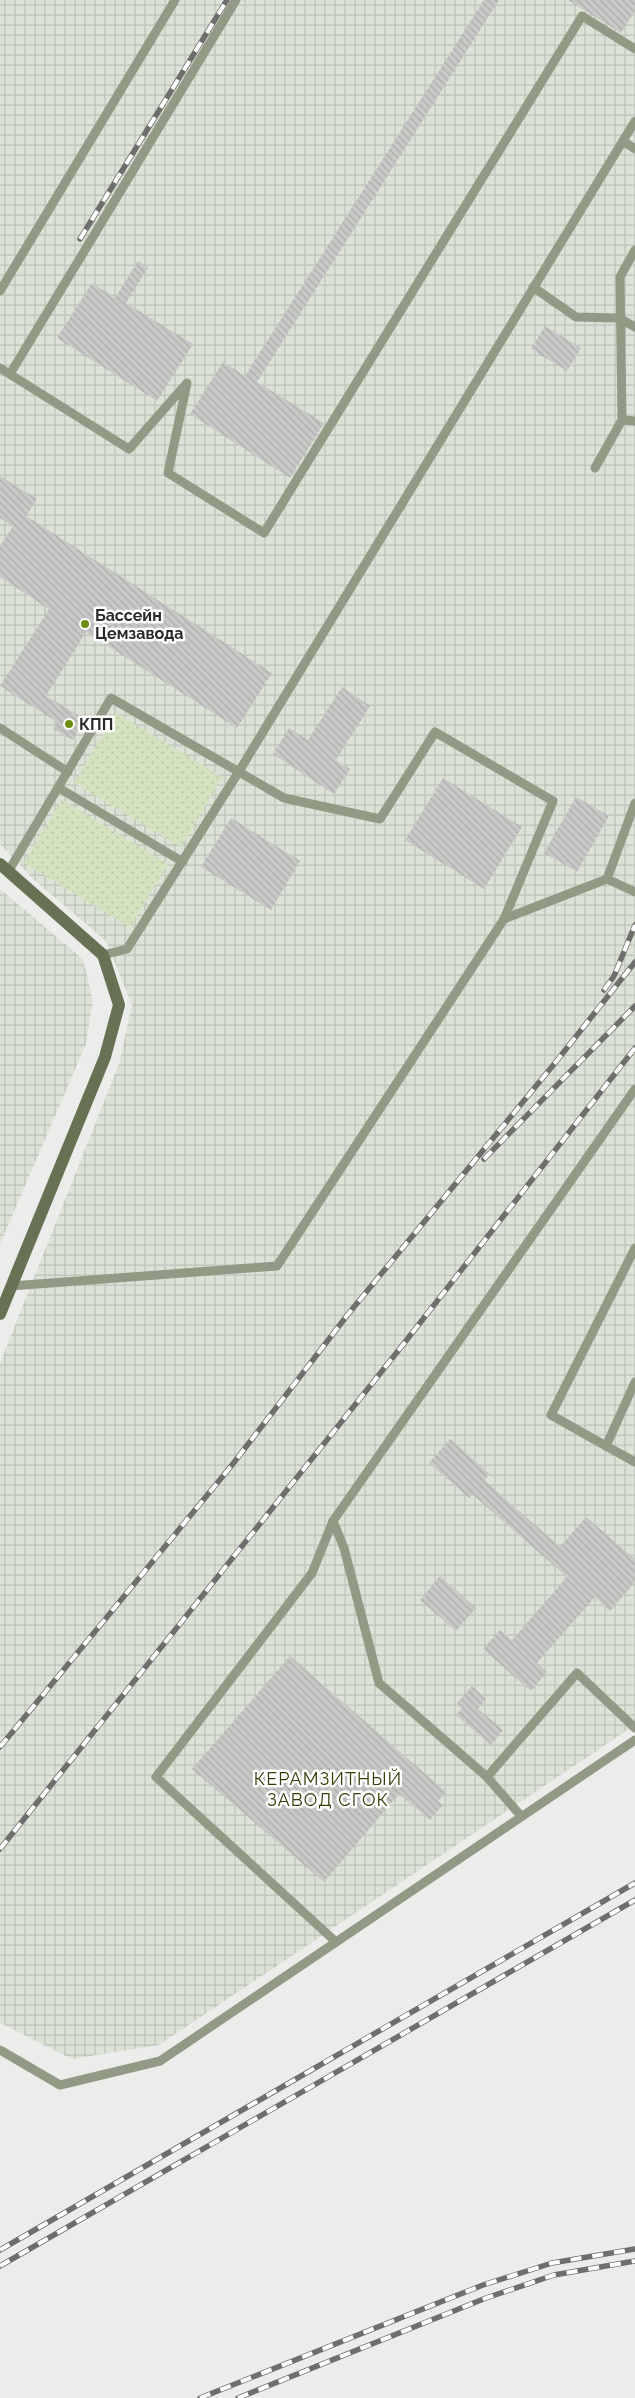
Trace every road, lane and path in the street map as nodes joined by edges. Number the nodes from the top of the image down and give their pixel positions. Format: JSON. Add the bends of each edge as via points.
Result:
{"nodes":[{"id":1,"x":175,"y":0,"type":"edge"},
{"id":2,"x":236,"y":0,"type":"edge"},
{"id":3,"x":635,"y":49,"type":"edge"},
{"id":4,"x":635,"y":121,"type":"edge"},
{"id":5,"x":623,"y":141,"type":"junction"},
{"id":6,"x":635,"y":148,"type":"edge"},
{"id":7,"x":635,"y":250,"type":"edge"},
{"id":8,"x":533,"y":287,"type":"junction"},
{"id":9,"x":0,"y":291,"type":"edge"},
{"id":10,"x":619,"y":318,"type":"junction"},
{"id":11,"x":635,"y":327,"type":"edge"},
{"id":12,"x":0,"y":368,"type":"edge"},
{"id":13,"x":10,"y":374,"type":"junction"},
{"id":14,"x":622,"y":420,"type":"junction"},
{"id":15,"x":635,"y":421,"type":"edge"},
{"id":16,"x":594,"y":468,"type":"dead end"},
{"id":17,"x":0,"y":728,"type":"edge"},
{"id":18,"x":68,"y":772,"type":"junction"},
{"id":19,"x":238,"y":773,"type":"junction"},
{"id":20,"x":59,"y":788,"type":"junction"},
{"id":21,"x":635,"y":803,"type":"edge"},
{"id":22,"x":183,"y":862,"type":"junction"},
{"id":23,"x":4,"y":868,"type":"edge"},
{"id":24,"x":607,"y":879,"type":"junction"},
{"id":25,"x":635,"y":892,"type":"edge"},
{"id":26,"x":504,"y":919,"type":"junction"},
{"id":27,"x":103,"y":955,"type":"junction"},
{"id":28,"x":635,"y":1089,"type":"edge"},
{"id":29,"x":635,"y":1248,"type":"edge"},
{"id":30,"x":11,"y":1286,"type":"junction"},
{"id":31,"x":0,"y":1314,"type":"edge"},
{"id":32,"x":635,"y":1382,"type":"edge"},
{"id":33,"x":606,"y":1446,"type":"junction"},
{"id":34,"x":635,"y":1462,"type":"edge"},
{"id":35,"x":333,"y":1521,"type":"junction"},
{"id":36,"x":635,"y":1728,"type":"edge"},
{"id":37,"x":635,"y":1740,"type":"edge"},
{"id":38,"x":486,"y":1777,"type":"junction"},
{"id":39,"x":521,"y":1816,"type":"junction"},
{"id":40,"x":336,"y":1942,"type":"junction"},
{"id":41,"x":0,"y":2050,"type":"edge"}],
"edges":[{"from":1,"to":9,"type":"lane"},
{"from":2,"to":13,"type":"lane"},
{"from":3,"to":13,"type":"lane","via":[[582,16],[264,533],[168,473],[187,383],[129,449]]},
{"from":4,"to":5,"type":"lane"},
{"from":5,"to":6,"type":"lane"},
{"from":5,"to":8,"type":"lane"},
{"from":7,"to":10,"type":"lane","via":[[620,277]]},
{"from":8,"to":10,"type":"lane","via":[[576,317]]},
{"from":8,"to":19,"type":"lane"},
{"from":10,"to":11,"type":"lane"},
{"from":10,"to":14,"type":"lane"},
{"from":12,"to":13,"type":"lane"},
{"from":14,"to":15,"type":"lane"},
{"from":14,"to":16,"type":"lane"},
{"from":17,"to":18,"type":"lane"},
{"from":18,"to":19,"type":"lane","via":[[111,698]]},
{"from":18,"to":20,"type":"lane"},
{"from":19,"to":22,"type":"lane"},
{"from":19,"to":26,"type":"lane","via":[[284,798],[380,819],[435,732],[553,801]]},
{"from":20,"to":22,"type":"lane"},
{"from":20,"to":23,"type":"lane"},
{"from":21,"to":24,"type":"lane"},
{"from":22,"to":27,"type":"lane","via":[[127,949]]},
{"from":23,"to":27,"type":"street"},
{"from":24,"to":25,"type":"lane"},
{"from":24,"to":26,"type":"lane"},
{"from":26,"to":30,"type":"lane","via":[[277,1266]]},
{"from":27,"to":30,"type":"street","via":[[119,1005],[117,1014],[105,1057]]},
{"from":28,"to":35,"type":"lane"},
{"from":29,"to":33,"type":"lane","via":[[551,1415]]},
{"from":30,"to":31,"type":"street"},
{"from":32,"to":33,"type":"lane"},
{"from":33,"to":34,"type":"lane"},
{"from":35,"to":38,"type":"lane","via":[[344,1548],[378,1683]]},
{"from":35,"to":40,"type":"lane","via":[[312,1573],[156,1777]]},
{"from":36,"to":38,"type":"lane","via":[[577,1673]]},
{"from":37,"to":39,"type":"lane"},
{"from":38,"to":39,"type":"lane"},
{"from":39,"to":40,"type":"lane"},
{"from":40,"to":41,"type":"lane","via":[[160,2060],[60,2085]]}]}
